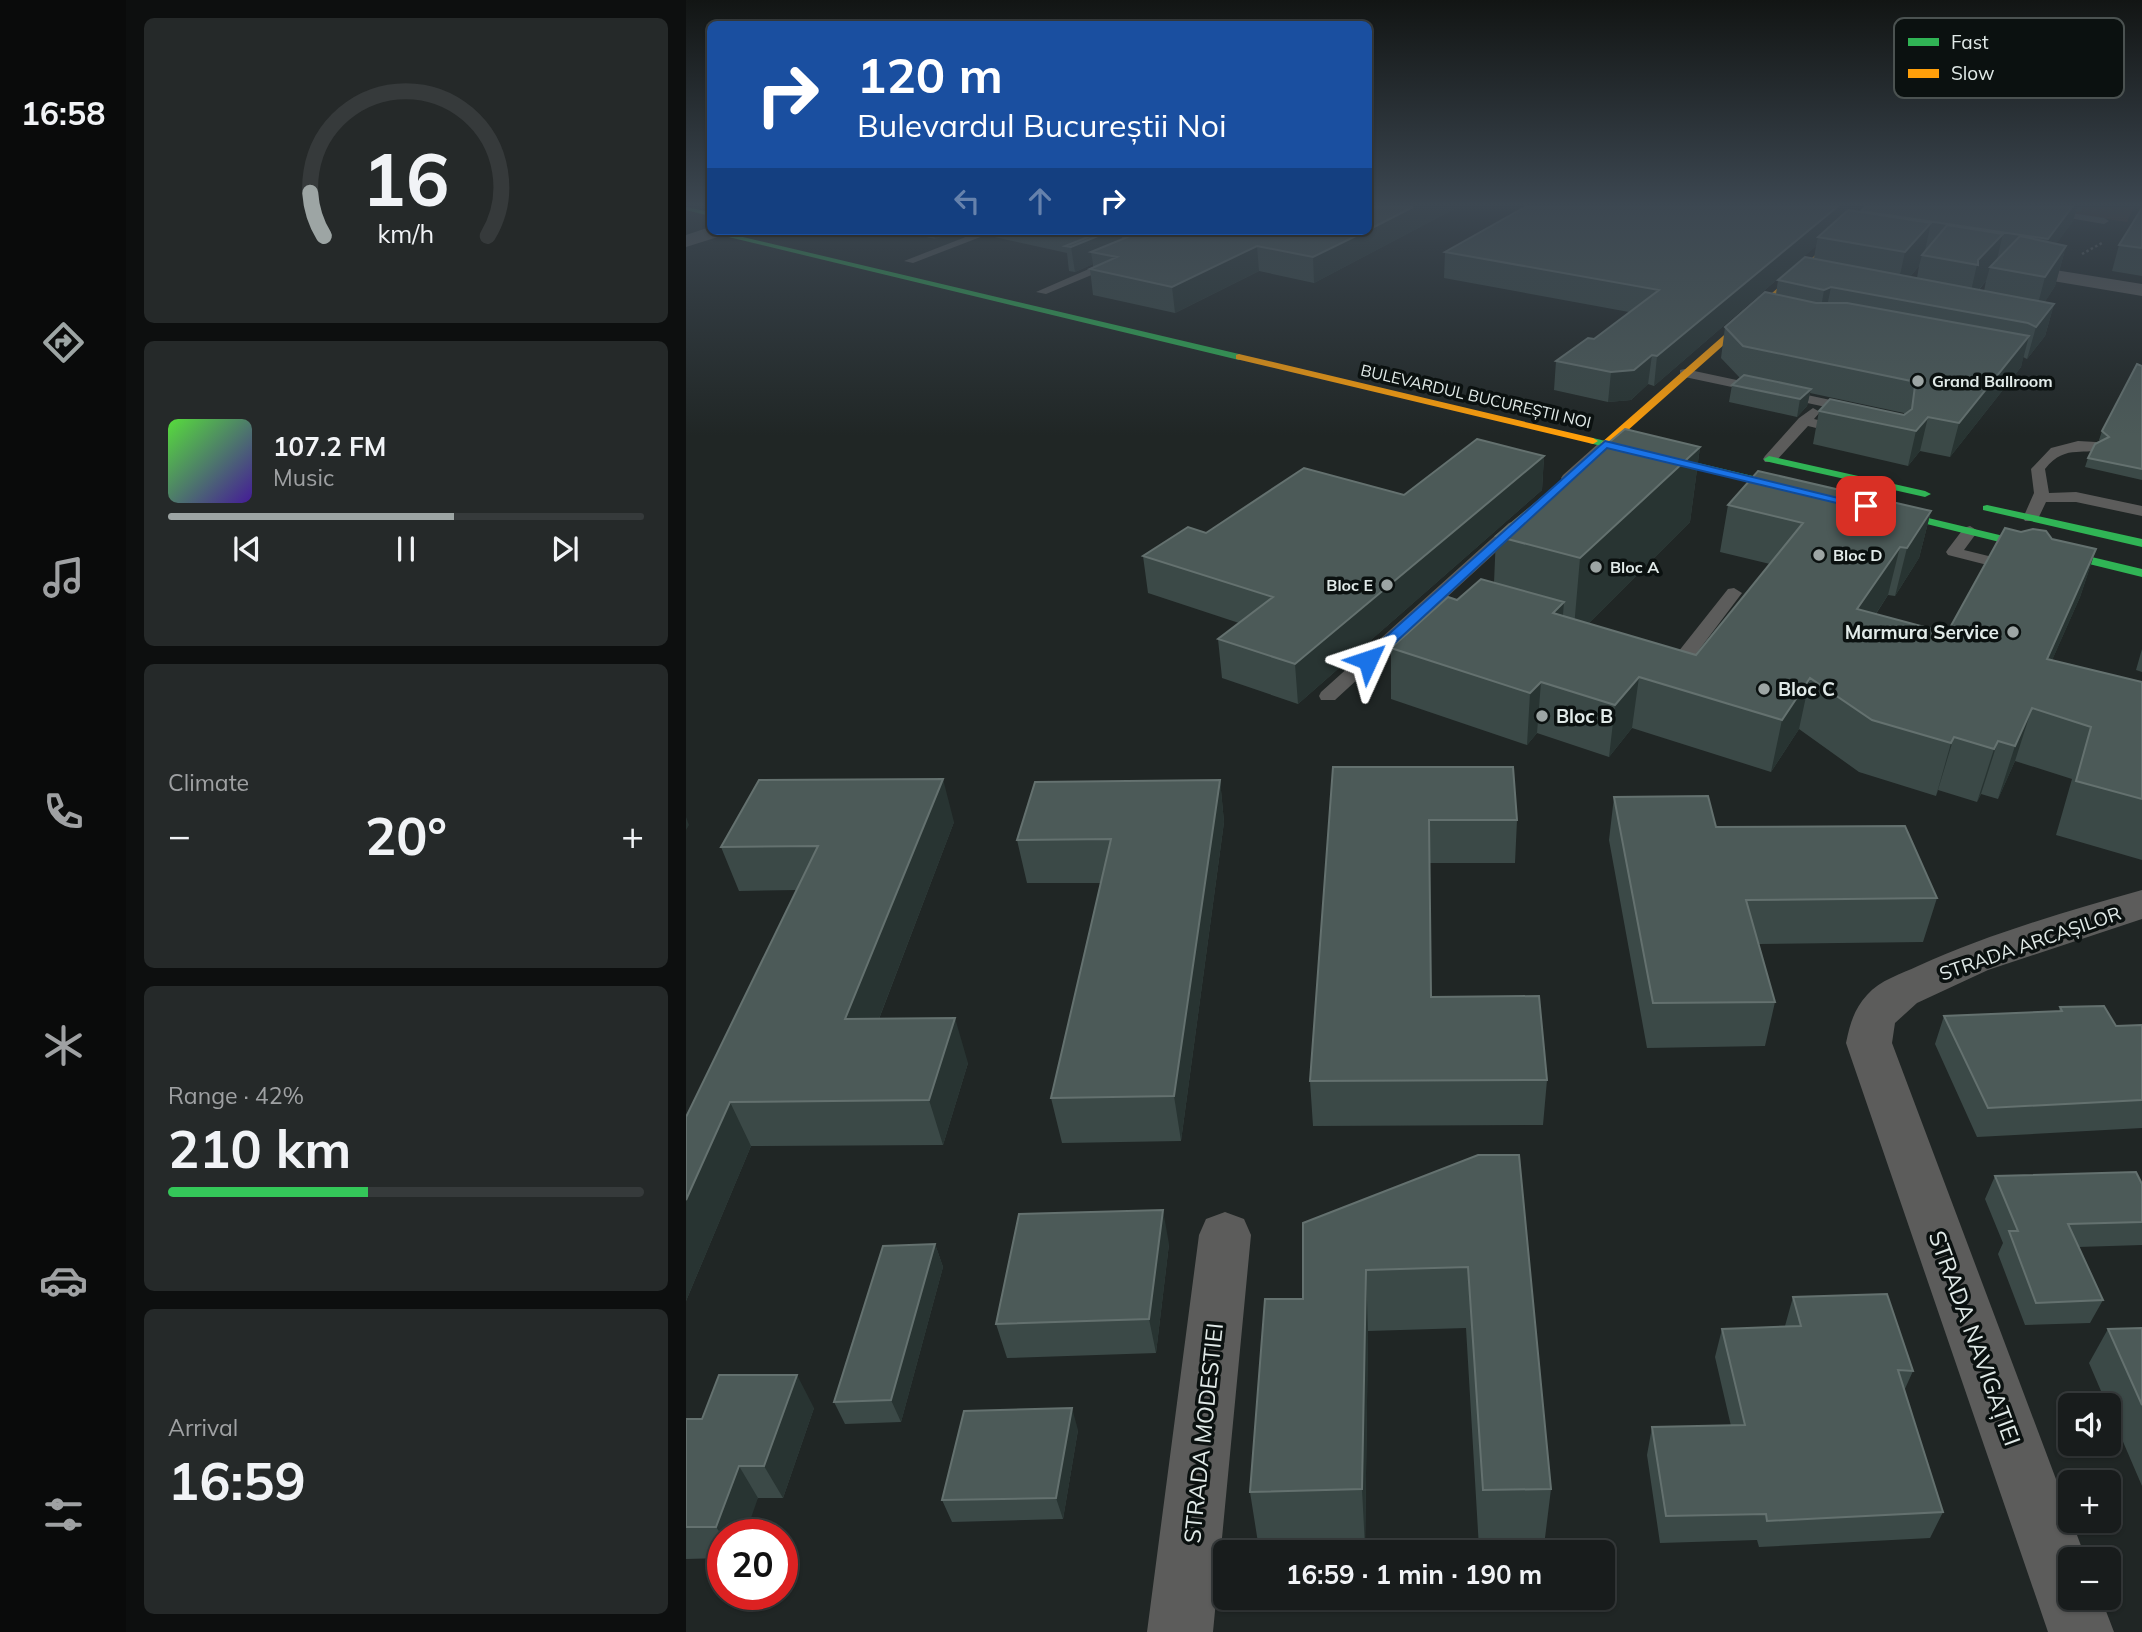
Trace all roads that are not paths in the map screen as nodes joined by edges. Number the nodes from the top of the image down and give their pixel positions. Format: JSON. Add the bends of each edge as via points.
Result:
{"nodes":[{"id":1,"x":929,"y":283,"type":"edge"},
{"id":2,"x":1056,"y":283,"type":"edge"},
{"id":3,"x":1787,"y":283,"type":"edge"},
{"id":4,"x":2093,"y":283,"type":"edge"},
{"id":5,"x":2142,"y":290,"type":"edge"},
{"id":6,"x":1035,"y":291,"type":"joint"},
{"id":7,"x":1068,"y":298,"type":"dead end"},
{"id":8,"x":1752,"y":313,"type":"junction"},
{"id":9,"x":1774,"y":318,"type":"edge"},
{"id":10,"x":1241,"y":338,"type":"dead end"},
{"id":11,"x":1212,"y":351,"type":"junction"},
{"id":12,"x":1685,"y":373,"type":"junction"},
{"id":13,"x":1821,"y":402,"type":"junction"},
{"id":14,"x":1872,"y":413,"type":"edge"},
{"id":15,"x":1804,"y":421,"type":"junction"},
{"id":16,"x":1618,"y":424,"type":"junction"},
{"id":17,"x":1650,"y":431,"type":"dead end"},
{"id":18,"x":1856,"y":433,"type":"edge"},
{"id":19,"x":1605,"y":444,"type":"junction"},
{"id":20,"x":2096,"y":446,"type":"edge"},
{"id":21,"x":1764,"y":457,"type":"joint"},
{"id":22,"x":2041,"y":480,"type":"junction"},
{"id":23,"x":1553,"y":492,"type":"edge"},
{"id":24,"x":1813,"y":494,"type":"edge"},
{"id":25,"x":2076,"y":496,"type":"junction"},
{"id":26,"x":1939,"y":497,"type":"dead end"},
{"id":27,"x":2038,"y":498,"type":"junction"},
{"id":28,"x":1965,"y":503,"type":"dead end"},
{"id":29,"x":1866,"y":506,"type":"edge"},
{"id":30,"x":1532,"y":510,"type":"edge"},
{"id":31,"x":2142,"y":511,"type":"edge"},
{"id":32,"x":2031,"y":518,"type":"junction"},
{"id":33,"x":1970,"y":531,"type":"junction"},
{"id":34,"x":2142,"y":543,"type":"edge"},
{"id":35,"x":2027,"y":570,"type":"edge"},
{"id":36,"x":2142,"y":572,"type":"edge"},
{"id":37,"x":1734,"y":593,"type":"dead end"},
{"id":38,"x":1656,"y":671,"type":"edge"},
{"id":39,"x":1328,"y":696,"type":"dead end"},
{"id":40,"x":2142,"y":904,"type":"edge"},
{"id":41,"x":1869,"y":1044,"type":"joint"},
{"id":42,"x":1225,"y":1234,"type":"dead end"},
{"id":43,"x":1180,"y":1632,"type":"edge"},
{"id":44,"x":2081,"y":1632,"type":"edge"}],
"edges":[{"from":1,"to":11,"type":"main road","name":"BULEVARDUL BUCUREȘTII NOI"},
{"from":2,"to":6,"type":"lane"},
{"from":3,"to":8,"type":"main road"},
{"from":4,"to":5,"type":"street"},
{"from":6,"to":7,"type":"main road"},
{"from":8,"to":9,"type":"lane"},
{"from":8,"to":12,"type":"main road"},
{"from":10,"to":11,"type":"main road"},
{"from":11,"to":19,"type":"main road","name":"BULEVARDUL BUCUREȘTII NOI"},
{"from":12,"to":13,"type":"lane"},
{"from":12,"to":16,"type":"main road"},
{"from":13,"to":14,"type":"lane"},
{"from":13,"to":15,"type":"lane"},
{"from":15,"to":18,"type":"lane"},
{"from":15,"to":21,"type":"lane"},
{"from":16,"to":17,"type":"main road"},
{"from":16,"to":19,"type":"main road"},
{"from":19,"to":23,"type":"lane"},
{"from":19,"to":24,"type":"main road","name":"BULEVARDUL BUCUREȘTII NOI"},
{"from":20,"to":22,"type":"lane","via":[[2079,444],[2054,452],[2038,469]]},
{"from":21,"to":26,"type":"main road"},
{"from":22,"to":25,"type":"lane"},
{"from":22,"to":27,"type":"lane"},
{"from":25,"to":27,"type":"lane"},
{"from":25,"to":31,"type":"lane"},
{"from":27,"to":32,"type":"lane"},
{"from":28,"to":32,"type":"main road"},
{"from":29,"to":33,"type":"main road"},
{"from":30,"to":39,"type":"lane","via":[[1436,607]]},
{"from":32,"to":34,"type":"main road"},
{"from":33,"to":35,"type":"lane","via":[[1954,552]]},
{"from":33,"to":36,"type":"main road"},
{"from":37,"to":38,"type":"lane","via":[[1670,675]]},
{"from":40,"to":41,"type":"street","name":"STRADA ARCAȘILOR","via":[[1973,959],[1901,992],[1873,1020]]},
{"from":41,"to":44,"type":"street","name":"STRADA NAVIGAȚIEI"},
{"from":42,"to":43,"type":"street","name":"STRADA MODESTIEI"}]}
